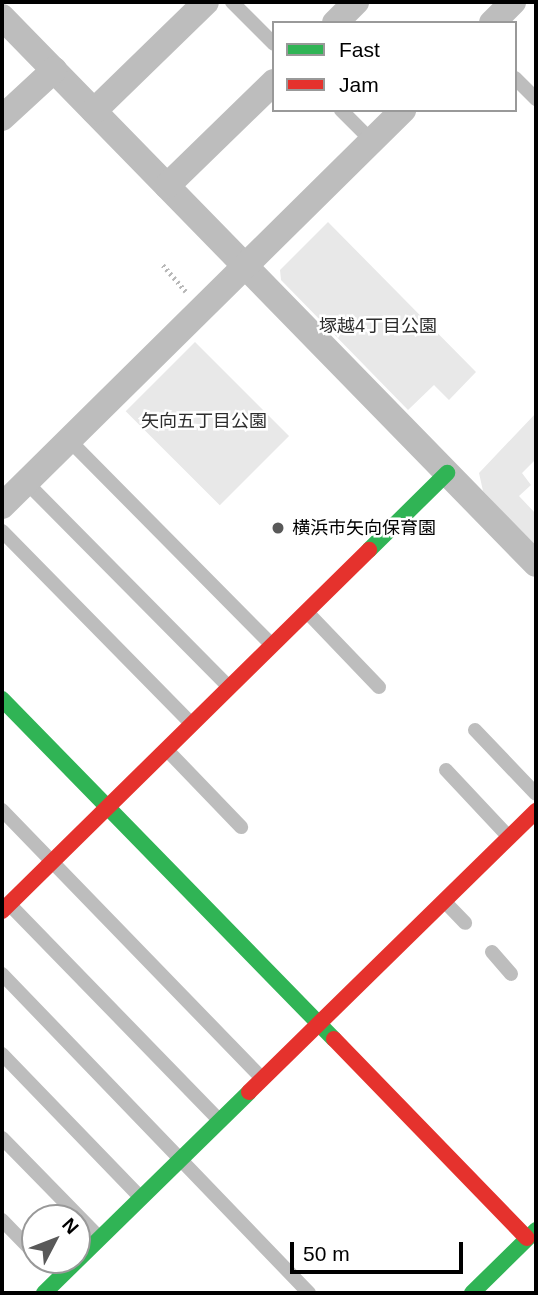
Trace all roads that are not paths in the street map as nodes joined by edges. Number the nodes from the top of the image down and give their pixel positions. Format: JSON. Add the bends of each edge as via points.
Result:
{"nodes":[{"id":1,"x":206,"y":2,"type":"edge"},
{"id":2,"x":232,"y":2,"type":"edge"},
{"id":3,"x":356,"y":2,"type":"edge"},
{"id":4,"x":2,"y":17,"type":"edge"},
{"id":5,"x":337,"y":21,"type":"edge"},
{"id":6,"x":272,"y":42,"type":"edge"},
{"id":7,"x":54,"y":70,"type":"junction"},
{"id":8,"x":517,"y":80,"type":"edge"},
{"id":9,"x":272,"y":84,"type":"edge"},
{"id":10,"x":536,"y":99,"type":"edge"},
{"id":11,"x":94,"y":111,"type":"junction"},
{"id":12,"x":343,"y":112,"type":"edge"},
{"id":13,"x":401,"y":112,"type":"edge"},
{"id":14,"x":2,"y":118,"type":"edge"},
{"id":15,"x":372,"y":141,"type":"junction"},
{"id":16,"x":167,"y":186,"type":"junction"},
{"id":17,"x":245,"y":267,"type":"junction"},
{"id":18,"x":69,"y":440,"type":"junction"},
{"id":19,"x":447,"y":473,"type":"junction"},
{"id":20,"x":26,"y":482,"type":"junction"},
{"id":21,"x":2,"y":506,"type":"edge"},
{"id":22,"x":2,"y":531,"type":"edge"},
{"id":23,"x":536,"y":564,"type":"edge"},
{"id":24,"x":306,"y":611,"type":"junction"},
{"id":25,"x":272,"y":645,"type":"junction"},
{"id":26,"x":229,"y":687,"type":"junction"},
{"id":27,"x":379,"y":687,"type":"dead end"},
{"id":28,"x":2,"y":699,"type":"edge"},
{"id":29,"x":192,"y":723,"type":"junction"},
{"id":30,"x":475,"y":730,"type":"dead end"},
{"id":31,"x":166,"y":749,"type":"junction"},
{"id":32,"x":446,"y":771,"type":"dead end"},
{"id":33,"x":536,"y":794,"type":"edge"},
{"id":34,"x":108,"y":806,"type":"junction"},
{"id":35,"x":2,"y":810,"type":"edge"},
{"id":36,"x":536,"y":811,"type":"edge"},
{"id":37,"x":242,"y":827,"type":"dead end"},
{"id":38,"x":509,"y":837,"type":"junction"},
{"id":39,"x":52,"y":861,"type":"junction"},
{"id":40,"x":444,"y":901,"type":"junction"},
{"id":41,"x":4,"y":907,"type":"edge"},
{"id":42,"x":465,"y":923,"type":"dead end"},
{"id":43,"x":492,"y":952,"type":"dead end"},
{"id":44,"x":2,"y":974,"type":"edge"},
{"id":45,"x":511,"y":974,"type":"dead end"},
{"id":46,"x":320,"y":1024,"type":"junction"},
{"id":47,"x":2,"y":1055,"type":"edge"},
{"id":48,"x":262,"y":1078,"type":"junction"},
{"id":49,"x":219,"y":1120,"type":"junction"},
{"id":50,"x":2,"y":1138,"type":"edge"},
{"id":51,"x":180,"y":1157,"type":"junction"},
{"id":52,"x":141,"y":1197,"type":"junction"},
{"id":53,"x":2,"y":1220,"type":"edge"},
{"id":54,"x":99,"y":1237,"type":"junction"},
{"id":55,"x":533,"y":1239,"type":"edge"},
{"id":56,"x":21,"y":1240,"type":"edge"},
{"id":57,"x":54,"y":1274,"type":"edge"},
{"id":58,"x":59,"y":1279,"type":"junction"},
{"id":59,"x":44,"y":1293,"type":"edge"},
{"id":60,"x":309,"y":1293,"type":"edge"},
{"id":61,"x":472,"y":1293,"type":"edge"}],
"edges":[{"from":1,"to":11,"type":"street"},
{"from":2,"to":6,"type":"lane"},
{"from":3,"to":5,"type":"street"},
{"from":4,"to":7,"type":"street"},
{"from":7,"to":11,"type":"street"},
{"from":7,"to":14,"type":"street"},
{"from":8,"to":10,"type":"lane"},
{"from":9,"to":16,"type":"street"},
{"from":11,"to":16,"type":"street"},
{"from":12,"to":15,"type":"lane"},
{"from":13,"to":15,"type":"street"},
{"from":15,"to":17,"type":"street"},
{"from":16,"to":17,"type":"street"},
{"from":17,"to":18,"type":"street"},
{"from":17,"to":19,"type":"street"},
{"from":18,"to":20,"type":"street"},
{"from":18,"to":25,"type":"lane"},
{"from":19,"to":23,"type":"street","via":[[511,527]]},
{"from":19,"to":24,"type":"street"},
{"from":20,"to":21,"type":"street"},
{"from":20,"to":26,"type":"lane"},
{"from":22,"to":29,"type":"lane"},
{"from":24,"to":25,"type":"street"},
{"from":24,"to":27,"type":"lane"},
{"from":25,"to":26,"type":"street"},
{"from":26,"to":29,"type":"street"},
{"from":28,"to":34,"type":"street"},
{"from":29,"to":31,"type":"street"},
{"from":30,"to":33,"type":"lane"},
{"from":31,"to":34,"type":"street"},
{"from":31,"to":37,"type":"lane"},
{"from":32,"to":38,"type":"lane"},
{"from":34,"to":39,"type":"street"},
{"from":34,"to":46,"type":"street"},
{"from":35,"to":39,"type":"lane"},
{"from":36,"to":38,"type":"street"},
{"from":38,"to":40,"type":"street"},
{"from":39,"to":41,"type":"street"},
{"from":39,"to":48,"type":"lane"},
{"from":40,"to":42,"type":"lane"},
{"from":40,"to":46,"type":"street"},
{"from":41,"to":49,"type":"lane"},
{"from":43,"to":45,"type":"lane"},
{"from":44,"to":51,"type":"lane"},
{"from":46,"to":48,"type":"street"},
{"from":46,"to":55,"type":"street"},
{"from":47,"to":52,"type":"lane"},
{"from":48,"to":49,"type":"street"},
{"from":49,"to":51,"type":"street"},
{"from":50,"to":54,"type":"lane"},
{"from":51,"to":52,"type":"street"},
{"from":51,"to":60,"type":"lane"},
{"from":52,"to":54,"type":"street"},
{"from":53,"to":56,"type":"lane"},
{"from":54,"to":58,"type":"street"},
{"from":55,"to":61,"type":"street"},
{"from":57,"to":58,"type":"lane"},
{"from":58,"to":59,"type":"street"}]}
